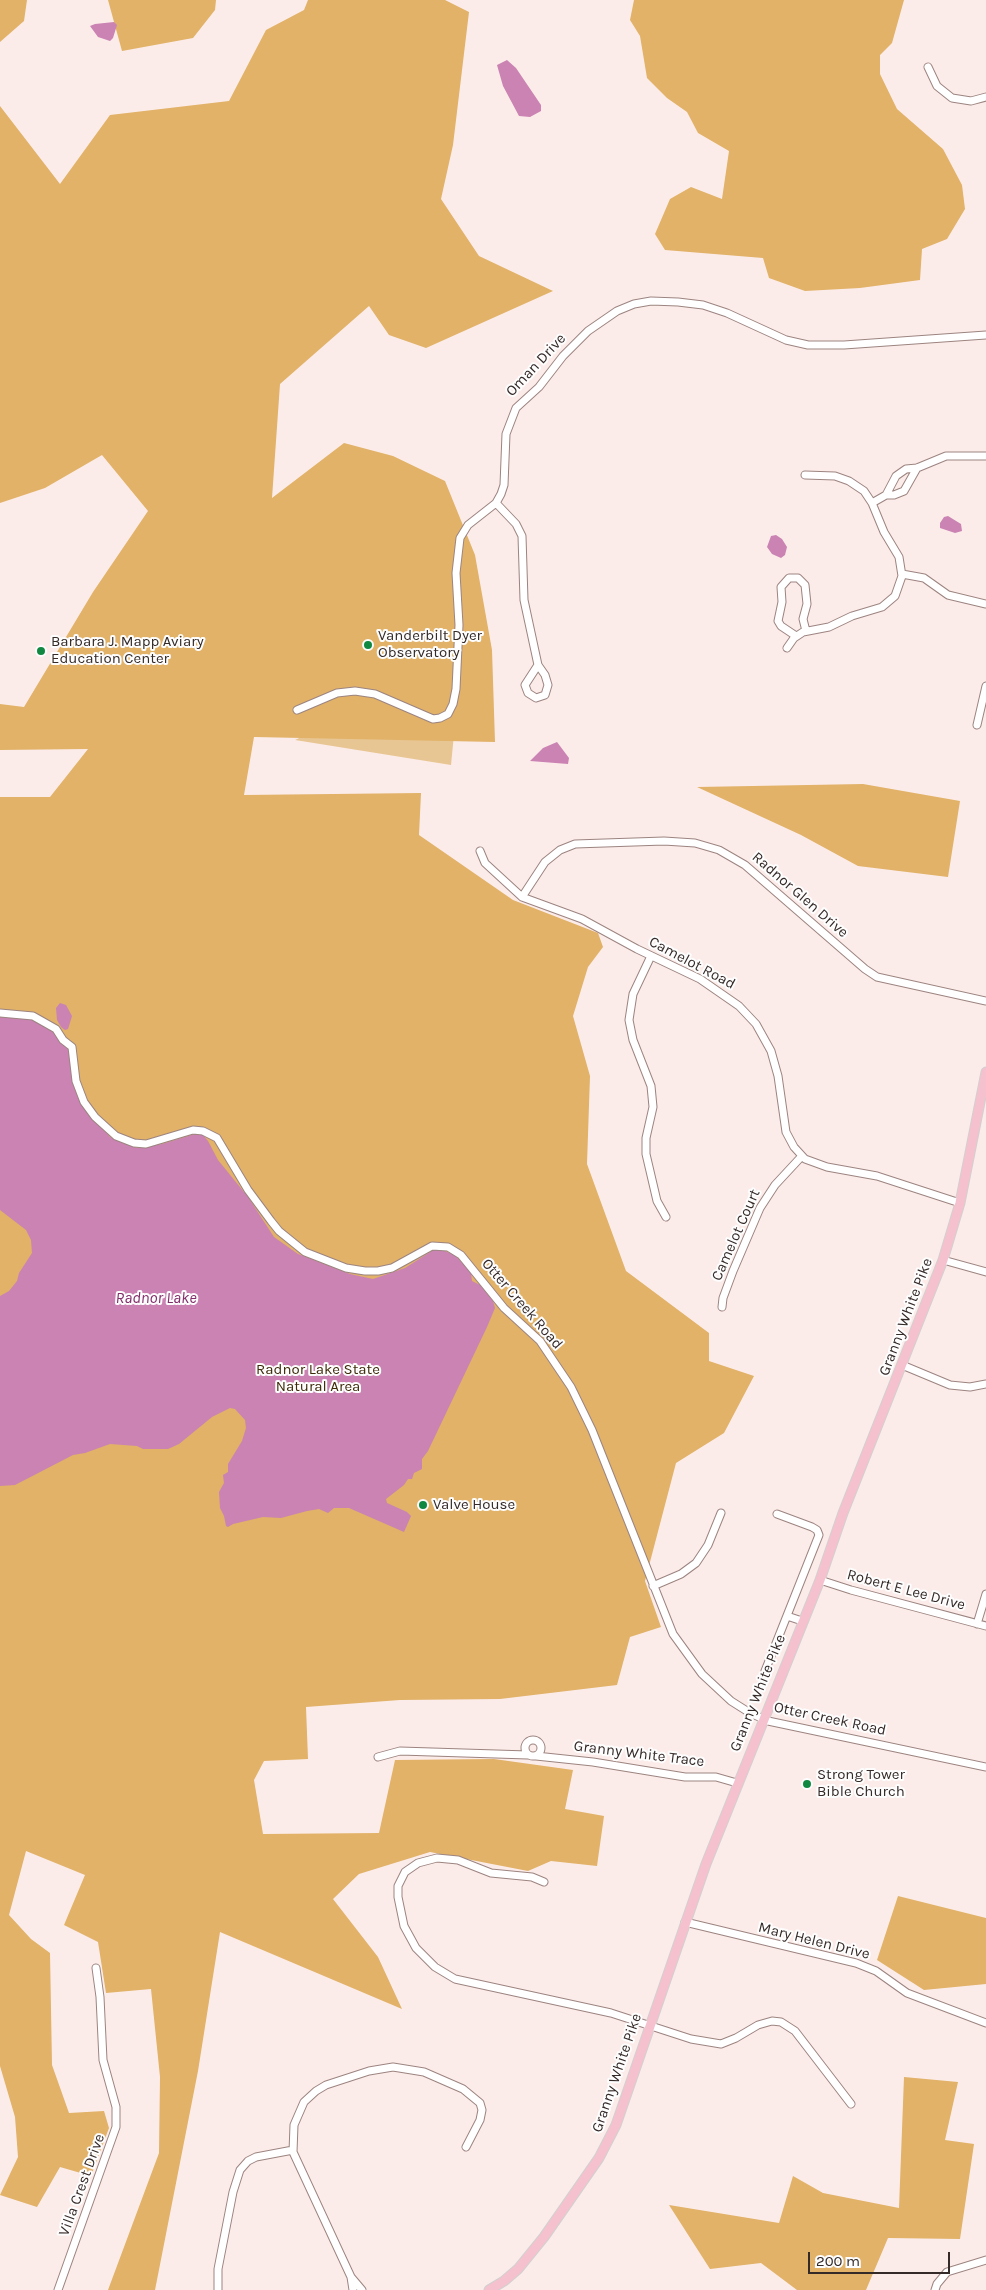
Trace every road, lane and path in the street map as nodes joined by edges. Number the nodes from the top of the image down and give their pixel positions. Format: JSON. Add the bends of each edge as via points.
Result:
{"nodes":[{"id":1,"x":928,"y":68,"type":"dead end"},
{"id":2,"x":986,"y":97,"type":"edge"},
{"id":3,"x":986,"y":335,"type":"edge"},
{"id":4,"x":986,"y":456,"type":"edge"},
{"id":5,"x":917,"y":468,"type":"junction"},
{"id":6,"x":805,"y":475,"type":"dead end"},
{"id":7,"x":886,"y":495,"type":"junction"},
{"id":8,"x":496,"y":503,"type":"junction"},
{"id":9,"x":872,"y":503,"type":"junction"},
{"id":10,"x":902,"y":574,"type":"junction"},
{"id":11,"x":986,"y":604,"type":"edge"},
{"id":12,"x":806,"y":630,"type":"junction"},
{"id":13,"x":796,"y":636,"type":"junction"},
{"id":14,"x":787,"y":648,"type":"dead end"},
{"id":15,"x":538,"y":665,"type":"dead end"},
{"id":16,"x":986,"y":686,"type":"edge"},
{"id":17,"x":297,"y":710,"type":"dead end"},
{"id":18,"x":977,"y":725,"type":"dead end"},
{"id":19,"x":480,"y":851,"type":"dead end"},
{"id":20,"x":522,"y":897,"type":"junction"},
{"id":21,"x":651,"y":956,"type":"junction"},
{"id":22,"x":986,"y":1001,"type":"edge"},
{"id":23,"x":0,"y":1013,"type":"edge"},
{"id":24,"x":986,"y":1072,"type":"edge"},
{"id":25,"x":985,"y":1082,"type":"edge"},
{"id":26,"x":801,"y":1156,"type":"junction"},
{"id":27,"x":960,"y":1203,"type":"junction"},
{"id":28,"x":666,"y":1217,"type":"dead end"},
{"id":29,"x":943,"y":1260,"type":"junction"},
{"id":30,"x":986,"y":1272,"type":"edge"},
{"id":31,"x":722,"y":1307,"type":"dead end"},
{"id":32,"x":902,"y":1365,"type":"junction"},
{"id":33,"x":986,"y":1384,"type":"edge"},
{"id":34,"x":721,"y":1513,"type":"dead end"},
{"id":35,"x":777,"y":1514,"type":"dead end"},
{"id":36,"x":820,"y":1580,"type":"junction"},
{"id":37,"x":653,"y":1586,"type":"junction"},
{"id":38,"x":986,"y":1594,"type":"edge"},
{"id":39,"x":787,"y":1616,"type":"junction"},
{"id":40,"x":802,"y":1621,"type":"junction"},
{"id":41,"x":977,"y":1624,"type":"junction"},
{"id":42,"x":986,"y":1626,"type":"edge"},
{"id":43,"x":765,"y":1671,"type":"dead end"},
{"id":44,"x":763,"y":1719,"type":"junction"},
{"id":45,"x":528,"y":1755,"type":"junction"},
{"id":46,"x":536,"y":1756,"type":"junction"},
{"id":47,"x":378,"y":1757,"type":"dead end"},
{"id":48,"x":986,"y":1767,"type":"edge"},
{"id":49,"x":737,"y":1783,"type":"junction"},
{"id":50,"x":544,"y":1882,"type":"dead end"},
{"id":51,"x":685,"y":1922,"type":"junction"},
{"id":52,"x":96,"y":1968,"type":"dead end"},
{"id":53,"x":986,"y":2023,"type":"edge"},
{"id":54,"x":649,"y":2024,"type":"junction"},
{"id":55,"x":851,"y":2104,"type":"dead end"},
{"id":56,"x":466,"y":2147,"type":"dead end"},
{"id":57,"x":293,"y":2150,"type":"junction"},
{"id":58,"x":986,"y":2260,"type":"edge"},
{"id":59,"x":351,"y":2276,"type":"junction"},
{"id":60,"x":58,"y":2290,"type":"edge"},
{"id":61,"x":218,"y":2290,"type":"edge"},
{"id":62,"x":353,"y":2290,"type":"edge"},
{"id":63,"x":362,"y":2290,"type":"edge"},
{"id":64,"x":489,"y":2290,"type":"edge"},
{"id":65,"x":935,"y":2290,"type":"edge"}],
"edges":[{"from":1,"to":2,"type":"street","via":[[937,86],[952,98],[966,101]]},
{"from":3,"to":8,"type":"street","name":"Oman Drive","via":[[808,345],[782,339],[710,307],[660,301],[627,306],[588,331],[513,411],[506,434],[503,488]]},
{"from":4,"to":5,"type":"street","via":[[949,456]]},
{"from":5,"to":7,"type":"street","via":[[898,474]]},
{"from":5,"to":7,"type":"street","via":[[906,488],[897,494]]},
{"from":6,"to":9,"type":"street","via":[[825,474],[846,479],[861,488]]},
{"from":7,"to":9,"type":"street"},
{"from":8,"to":15,"type":"street","via":[[516,524],[522,536],[523,594]]},
{"from":8,"to":17,"type":"street","via":[[468,525],[458,542],[456,684],[448,714],[433,719],[376,694],[355,691],[337,693]]},
{"from":9,"to":10,"type":"street","via":[[900,561]]},
{"from":10,"to":11,"type":"street","via":[[924,578],[948,595]]},
{"from":10,"to":12,"type":"street","via":[[897,593],[882,607],[829,627]]},
{"from":12,"to":13,"type":"street"},
{"from":12,"to":13,"type":"street","via":[[803,619],[807,604],[805,585],[796,578],[789,578],[781,587],[778,621]]},
{"from":13,"to":14,"type":"street"},
{"from":16,"to":18,"type":"street"},
{"from":19,"to":20,"type":"street","name":"Camelot Road","via":[[485,863]]},
{"from":20,"to":21,"type":"street","name":"Camelot Road","via":[[578,917]]},
{"from":20,"to":22,"type":"street","name":"Radnor Glen Drive","via":[[545,862],[560,850],[575,844],[695,843],[725,852],[750,868],[878,978]]},
{"from":21,"to":26,"type":"street","name":"Camelot Road","via":[[723,994],[756,1024],[776,1065],[786,1132]]},
{"from":21,"to":28,"type":"street","via":[[633,994],[629,1020],[633,1040],[651,1086],[653,1107],[646,1154],[657,1201]]},
{"from":23,"to":37,"type":"street","name":"Otter Creek Road","via":[[33,1016],[58,1031],[72,1047],[76,1081],[84,1102],[116,1136],[146,1144],[193,1130],[218,1138],[248,1190],[271,1221],[305,1252],[346,1268],[378,1271],[392,1268],[432,1246],[448,1247],[458,1252],[504,1308],[540,1341],[571,1387],[592,1430]]},
{"from":24,"to":25,"type":"main road","name":"Granny White Pike"},
{"from":25,"to":27,"type":"main road","name":"Granny White Pike"},
{"from":26,"to":27,"type":"street","via":[[820,1166],[869,1174]]},
{"from":26,"to":31,"type":"street","name":"Camelot Court","via":[[778,1180],[762,1204],[733,1271]]},
{"from":27,"to":29,"type":"main road","name":"Granny White Pike"},
{"from":29,"to":30,"type":"street"},
{"from":29,"to":32,"type":"main road","name":"Granny White Pike"},
{"from":32,"to":33,"type":"street","via":[[950,1384],[970,1387]]},
{"from":32,"to":36,"type":"main road","name":"Granny White Pike"},
{"from":34,"to":37,"type":"street","via":[[708,1545],[696,1563],[681,1574]]},
{"from":35,"to":39,"type":"street","via":[[814,1529],[819,1535]]},
{"from":36,"to":40,"type":"main road","name":"Granny White Pike"},
{"from":36,"to":41,"type":"street","name":"Robert E Lee Drive"},
{"from":37,"to":44,"type":"street","name":"Otter Creek Road","via":[[673,1634],[693,1664],[731,1701]]},
{"from":38,"to":41,"type":"street"},
{"from":39,"to":40,"type":"street"},
{"from":39,"to":43,"type":"street"},
{"from":40,"to":44,"type":"main road","name":"Granny White Pike"},
{"from":41,"to":42,"type":"street","name":"Robert E Lee Drive"},
{"from":44,"to":48,"type":"street","name":"Otter Creek Road"},
{"from":44,"to":49,"type":"main road","name":"Granny White Pike"},
{"from":45,"to":46,"type":"street"},
{"from":45,"to":46,"type":"street","via":[[525,1746],[533,1740],[542,1747]]},
{"from":45,"to":47,"type":"street","via":[[400,1751]]},
{"from":46,"to":49,"type":"street","name":"Granny White Trace","via":[[680,1776],[716,1777]]},
{"from":49,"to":51,"type":"main road","name":"Granny White Pike"},
{"from":50,"to":54,"type":"street","via":[[532,1877],[491,1873],[458,1860],[437,1858],[418,1863],[405,1872],[398,1886],[398,1898],[411,1942],[448,1976]]},
{"from":51,"to":53,"type":"street","name":"Mary Helen Drive","via":[[856,1962],[876,1971],[907,1993]]},
{"from":51,"to":54,"type":"main road","name":"Granny White Pike"},
{"from":52,"to":60,"type":"street","name":"Villa Crest Drive","via":[[103,2060],[116,2107],[116,2127]]},
{"from":54,"to":55,"type":"street","via":[[691,2039],[721,2044],[758,2026],[772,2021],[781,2022],[794,2031]]},
{"from":54,"to":64,"type":"main road","name":"Granny White Pike","via":[[620,2114],[602,2153],[547,2234],[507,2279]]},
{"from":56,"to":57,"type":"street","via":[[482,2115],[475,2098],[429,2073],[393,2067],[340,2079],[316,2091],[304,2102],[297,2116]]},
{"from":57,"to":59,"type":"street"},
{"from":57,"to":61,"type":"street","via":[[256,2157],[240,2170],[218,2269]]},
{"from":58,"to":65,"type":"street","via":[[947,2272]]},
{"from":59,"to":62,"type":"street"},
{"from":59,"to":63,"type":"street"}]}
